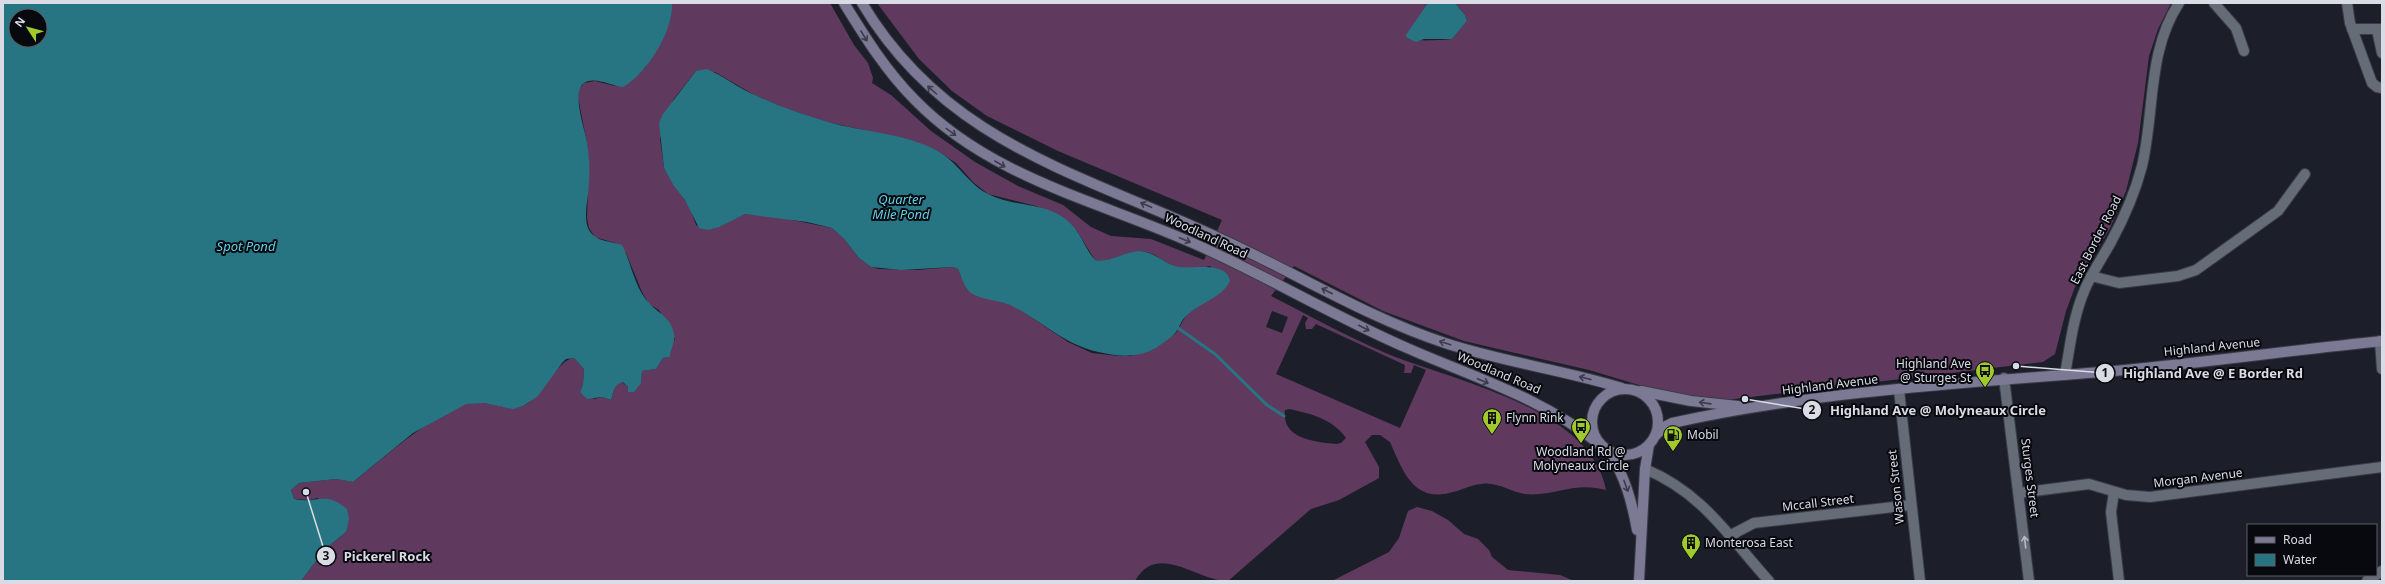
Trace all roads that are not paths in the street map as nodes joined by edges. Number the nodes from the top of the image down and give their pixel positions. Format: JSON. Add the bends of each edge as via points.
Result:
{"nodes":[{"id":1,"x":844,"y":3,"type":"edge"},
{"id":2,"x":862,"y":3,"type":"edge"},
{"id":3,"x":2179,"y":3,"type":"edge"},
{"id":4,"x":2214,"y":3,"type":"edge"},
{"id":5,"x":2347,"y":3,"type":"edge"},
{"id":6,"x":2352,"y":30,"type":"junction"},
{"id":7,"x":2380,"y":30,"type":"edge"},
{"id":8,"x":2244,"y":51,"type":"dead end"},
{"id":9,"x":2382,"y":53,"type":"edge"},
{"id":10,"x":2382,"y":88,"type":"edge"},
{"id":11,"x":2305,"y":174,"type":"dead end"},
{"id":12,"x":1257,"y":256,"type":"junction"},
{"id":13,"x":1250,"y":271,"type":"junction"},
{"id":14,"x":2091,"y":276,"type":"junction"},
{"id":15,"x":2381,"y":341,"type":"edge"},
{"id":16,"x":2382,"y":369,"type":"edge"},
{"id":17,"x":2066,"y":375,"type":"junction"},
{"id":18,"x":2004,"y":378,"type":"junction"},
{"id":19,"x":1622,"y":388,"type":"junction"},
{"id":20,"x":1899,"y":390,"type":"junction"},
{"id":21,"x":1637,"y":391,"type":"junction"},
{"id":22,"x":1758,"y":407,"type":"junction"},
{"id":23,"x":1655,"y":436,"type":"junction"},
{"id":24,"x":1599,"y":444,"type":"junction"},
{"id":25,"x":1649,"y":445,"type":"junction"},
{"id":26,"x":1609,"y":452,"type":"junction"},
{"id":27,"x":2382,"y":467,"type":"edge"},
{"id":28,"x":1645,"y":469,"type":"junction"},
{"id":29,"x":2114,"y":492,"type":"junction"},
{"id":30,"x":2019,"y":493,"type":"junction"},
{"id":31,"x":1911,"y":505,"type":"junction"},
{"id":32,"x":1731,"y":535,"type":"junction"},
{"id":33,"x":1640,"y":547,"type":"junction"},
{"id":34,"x":1767,"y":580,"type":"edge"},
{"id":35,"x":1639,"y":581,"type":"edge"},
{"id":36,"x":1920,"y":581,"type":"edge"},
{"id":37,"x":2029,"y":581,"type":"edge"},
{"id":38,"x":2119,"y":581,"type":"edge"}],
"edges":[{"from":1,"to":13,"type":"main road","name":"Woodland Road","one_way":true,"via":[[874,51],[906,91],[940,124],[981,153],[1041,183],[1143,222]]},
{"from":12,"to":2,"type":"main road","name":"Woodland Road","one_way":true,"via":[[1180,220],[1047,164],[974,123],[941,98],[906,65],[884,38]]},
{"from":3,"to":14,"type":"street","name":"East Border Road","via":[[2164,32],[2157,55],[2150,124],[2135,188],[2119,226]]},
{"from":4,"to":8,"type":"street","via":[[2236,28]]},
{"from":5,"to":6,"type":"street"},
{"from":6,"to":7,"type":"street"},
{"from":6,"to":10,"type":"street","via":[[2372,83]]},
{"from":7,"to":9,"type":"street"},
{"from":11,"to":14,"type":"street","via":[[2278,211],[2196,270],[2178,276],[2119,283]]},
{"from":12,"to":13,"type":"main road"},
{"from":19,"to":12,"type":"main road","name":"Woodland Road","one_way":true,"via":[[1473,351],[1419,334],[1383,319]]},
{"from":13,"to":24,"type":"main road","name":"Woodland Road","one_way":true,"via":[[1384,338],[1546,407],[1566,418]]},
{"from":14,"to":17,"type":"street","name":"East Border Road","via":[[2074,320]]},
{"from":15,"to":16,"type":"street"},
{"from":15,"to":17,"type":"main road","name":"Highland Avenue"},
{"from":17,"to":18,"type":"main road","name":"Highland Avenue"},
{"from":18,"to":20,"type":"main road","name":"Highland Avenue"},
{"from":18,"to":30,"type":"street","name":"Sturges Street"},
{"from":19,"to":21,"type":"main road"},
{"from":19,"to":24,"type":"main road","via":[[1602,397],[1592,412],[1593,433]]},
{"from":20,"to":22,"type":"main road","name":"Highland Avenue"},
{"from":20,"to":31,"type":"street","name":"Wason Street"},
{"from":22,"to":21,"type":"main road","name":"Highland Avenue","one_way":true,"via":[[1709,404]]},
{"from":21,"to":23,"type":"main road","via":[[1646,396],[1655,407],[1658,421]]},
{"from":22,"to":23,"type":"main road","name":"Highland Avenue","via":[[1672,423]]},
{"from":23,"to":25,"type":"main road"},
{"from":24,"to":26,"type":"main road"},
{"from":25,"to":26,"type":"main road","via":[[1628,456]]},
{"from":25,"to":28,"type":"main road"},
{"from":26,"to":33,"type":"main road","one_way":true,"via":[[1622,473],[1631,500]]},
{"from":27,"to":29,"type":"street","name":"Morgan Avenue","via":[[2150,497]]},
{"from":28,"to":32,"type":"street","via":[[1672,482],[1695,498]]},
{"from":28,"to":33,"type":"main road"},
{"from":29,"to":30,"type":"street","name":"Morgan Avenue","via":[[2089,484]]},
{"from":29,"to":38,"type":"street","via":[[2111,512]]},
{"from":37,"to":30,"type":"street","name":"Sturges Street","one_way":true},
{"from":31,"to":32,"type":"street","name":"Mccall Street","via":[[1754,523]]},
{"from":31,"to":36,"type":"street","name":"Wason Street"},
{"from":32,"to":34,"type":"street"},
{"from":33,"to":35,"type":"main road"}]}
